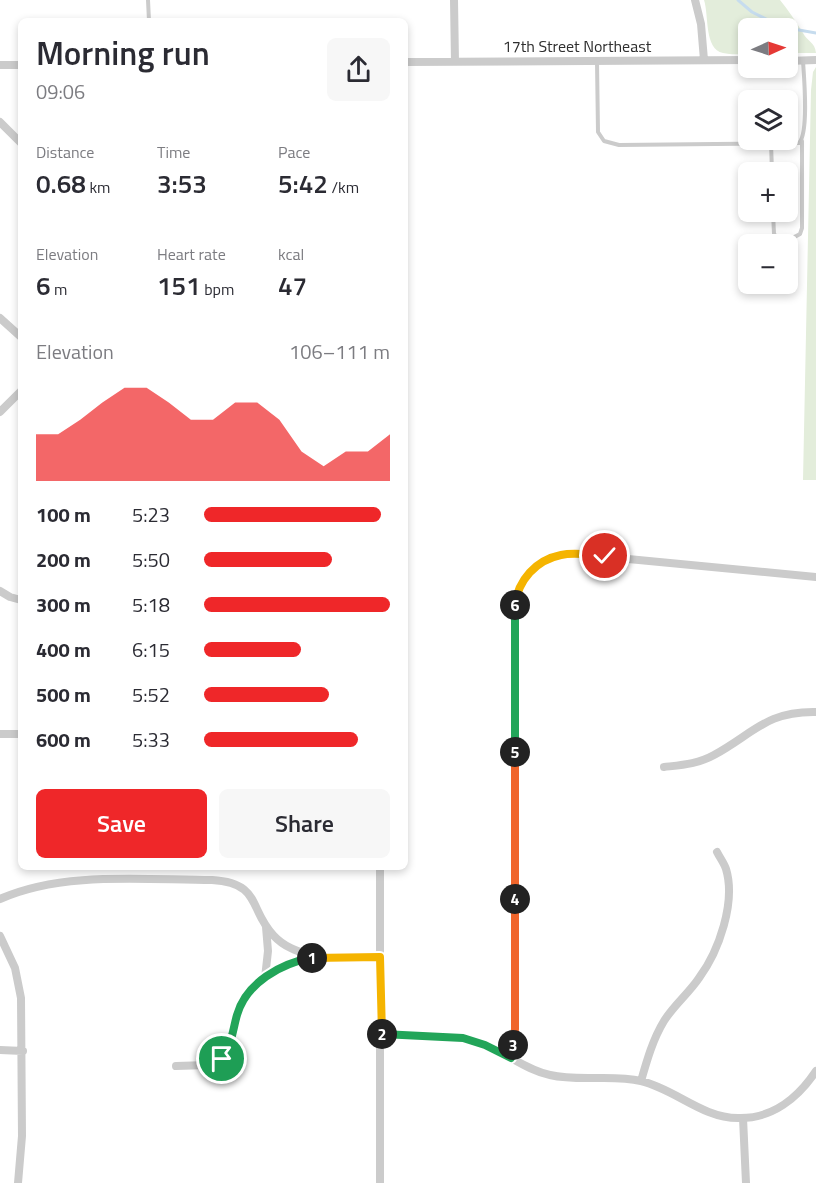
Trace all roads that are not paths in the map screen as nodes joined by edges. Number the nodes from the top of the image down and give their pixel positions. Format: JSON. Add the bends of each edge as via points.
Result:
{"nodes":[{"id":1,"x":148,"y":0,"type":"edge"},
{"id":2,"x":454,"y":0,"type":"edge"},
{"id":3,"x":695,"y":0,"type":"edge"},
{"id":4,"x":149,"y":18,"type":"edge"},
{"id":5,"x":704,"y":60,"type":"junction"},
{"id":6,"x":738,"y":60,"type":"edge"},
{"id":7,"x":816,"y":60,"type":"edge"},
{"id":8,"x":597,"y":61,"type":"junction"},
{"id":9,"x":798,"y":61,"type":"edge"},
{"id":10,"x":804,"y":61,"type":"junction"},
{"id":11,"x":408,"y":62,"type":"edge"},
{"id":12,"x":455,"y":62,"type":"junction"},
{"id":13,"x":0,"y":65,"type":"edge"},
{"id":14,"x":18,"y":65,"type":"edge"},
{"id":15,"x":0,"y":122,"type":"edge"},
{"id":16,"x":18,"y":140,"type":"edge"},
{"id":17,"x":802,"y":140,"type":"junction"},
{"id":18,"x":798,"y":143,"type":"edge"},
{"id":19,"x":738,"y":144,"type":"edge"},
{"id":20,"x":774,"y":222,"type":"edge"},
{"id":21,"x":0,"y":318,"type":"edge"},
{"id":22,"x":18,"y":334,"type":"edge"},
{"id":23,"x":18,"y":394,"type":"edge"},
{"id":24,"x":0,"y":412,"type":"edge"},
{"id":25,"x":816,"y":578,"type":"edge"},
{"id":26,"x":0,"y":591,"type":"edge"},
{"id":27,"x":18,"y":599,"type":"edge"},
{"id":28,"x":816,"y":712,"type":"edge"},
{"id":29,"x":0,"y":734,"type":"edge"},
{"id":30,"x":18,"y":734,"type":"edge"},
{"id":31,"x":664,"y":767,"type":"dead end"},
{"id":32,"x":717,"y":852,"type":"dead end"},
{"id":33,"x":380,"y":870,"type":"edge"},
{"id":34,"x":0,"y":898,"type":"edge"},
{"id":35,"x":266,"y":924,"type":"junction"},
{"id":36,"x":0,"y":936,"type":"edge"},
{"id":37,"x":315,"y":957,"type":"junction"},
{"id":38,"x":380,"y":957,"type":"junction"},
{"id":39,"x":265,"y":978,"type":"junction"},
{"id":40,"x":381,"y":1034,"type":"junction"},
{"id":41,"x":0,"y":1050,"type":"edge"},
{"id":42,"x":23,"y":1051,"type":"junction"},
{"id":43,"x":511,"y":1058,"type":"junction"},
{"id":44,"x":176,"y":1066,"type":"dead end"},
{"id":45,"x":816,"y":1071,"type":"edge"},
{"id":46,"x":640,"y":1081,"type":"junction"},
{"id":47,"x":743,"y":1118,"type":"junction"},
{"id":48,"x":18,"y":1183,"type":"edge"},
{"id":49,"x":380,"y":1183,"type":"edge"},
{"id":50,"x":746,"y":1183,"type":"edge"}],
"edges":[{"from":1,"to":4,"type":"lane"},
{"from":2,"to":12,"type":"street"},
{"from":3,"to":5,"type":"street"},
{"from":5,"to":6,"type":"street","name":"17th Street Northeast"},
{"from":5,"to":8,"type":"street","name":"17th Street Northeast"},
{"from":7,"to":10,"type":"street"},
{"from":8,"to":12,"type":"street","name":"17th Street Northeast"},
{"from":8,"to":19,"type":"lane","via":[[598,132],[604,141],[619,145]]},
{"from":9,"to":10,"type":"street"},
{"from":10,"to":17,"type":"lane"},
{"from":11,"to":12,"type":"street","name":"17th Street Northeast"},
{"from":13,"to":14,"type":"street"},
{"from":15,"to":16,"type":"street"},
{"from":17,"to":18,"type":"lane"},
{"from":17,"to":20,"type":"lane","via":[[800,234],[778,239]]},
{"from":21,"to":22,"type":"street"},
{"from":23,"to":24,"type":"street"},
{"from":25,"to":43,"type":"street","via":[[568,554],[541,563],[521,584],[514,624],[515,1029]]},
{"from":26,"to":27,"type":"street"},
{"from":28,"to":31,"type":"street","via":[[775,719],[714,755],[687,765]]},
{"from":29,"to":30,"type":"street"},
{"from":32,"to":46,"type":"street","via":[[726,870],[728,897],[720,939],[699,978],[657,1035]]},
{"from":33,"to":38,"type":"street"},
{"from":34,"to":35,"type":"street","via":[[30,886],[60,881],[219,880],[248,893]]},
{"from":35,"to":37,"type":"street","via":[[287,946]]},
{"from":35,"to":39,"type":"street"},
{"from":36,"to":42,"type":"street","via":[[18,978]]},
{"from":37,"to":38,"type":"street"},
{"from":37,"to":39,"type":"street","via":[[288,965]]},
{"from":38,"to":40,"type":"street"},
{"from":39,"to":44,"type":"street","via":[[240,1005],[223,1058],[208,1065]]},
{"from":40,"to":43,"type":"street","via":[[463,1038]]},
{"from":40,"to":49,"type":"street"},
{"from":41,"to":42,"type":"street"},
{"from":42,"to":48,"type":"street"},
{"from":43,"to":46,"type":"street","via":[[533,1070],[562,1077]]},
{"from":45,"to":47,"type":"street","via":[[785,1104],[759,1116]]},
{"from":46,"to":47,"type":"street","via":[[712,1114]]},
{"from":47,"to":50,"type":"street"}]}
